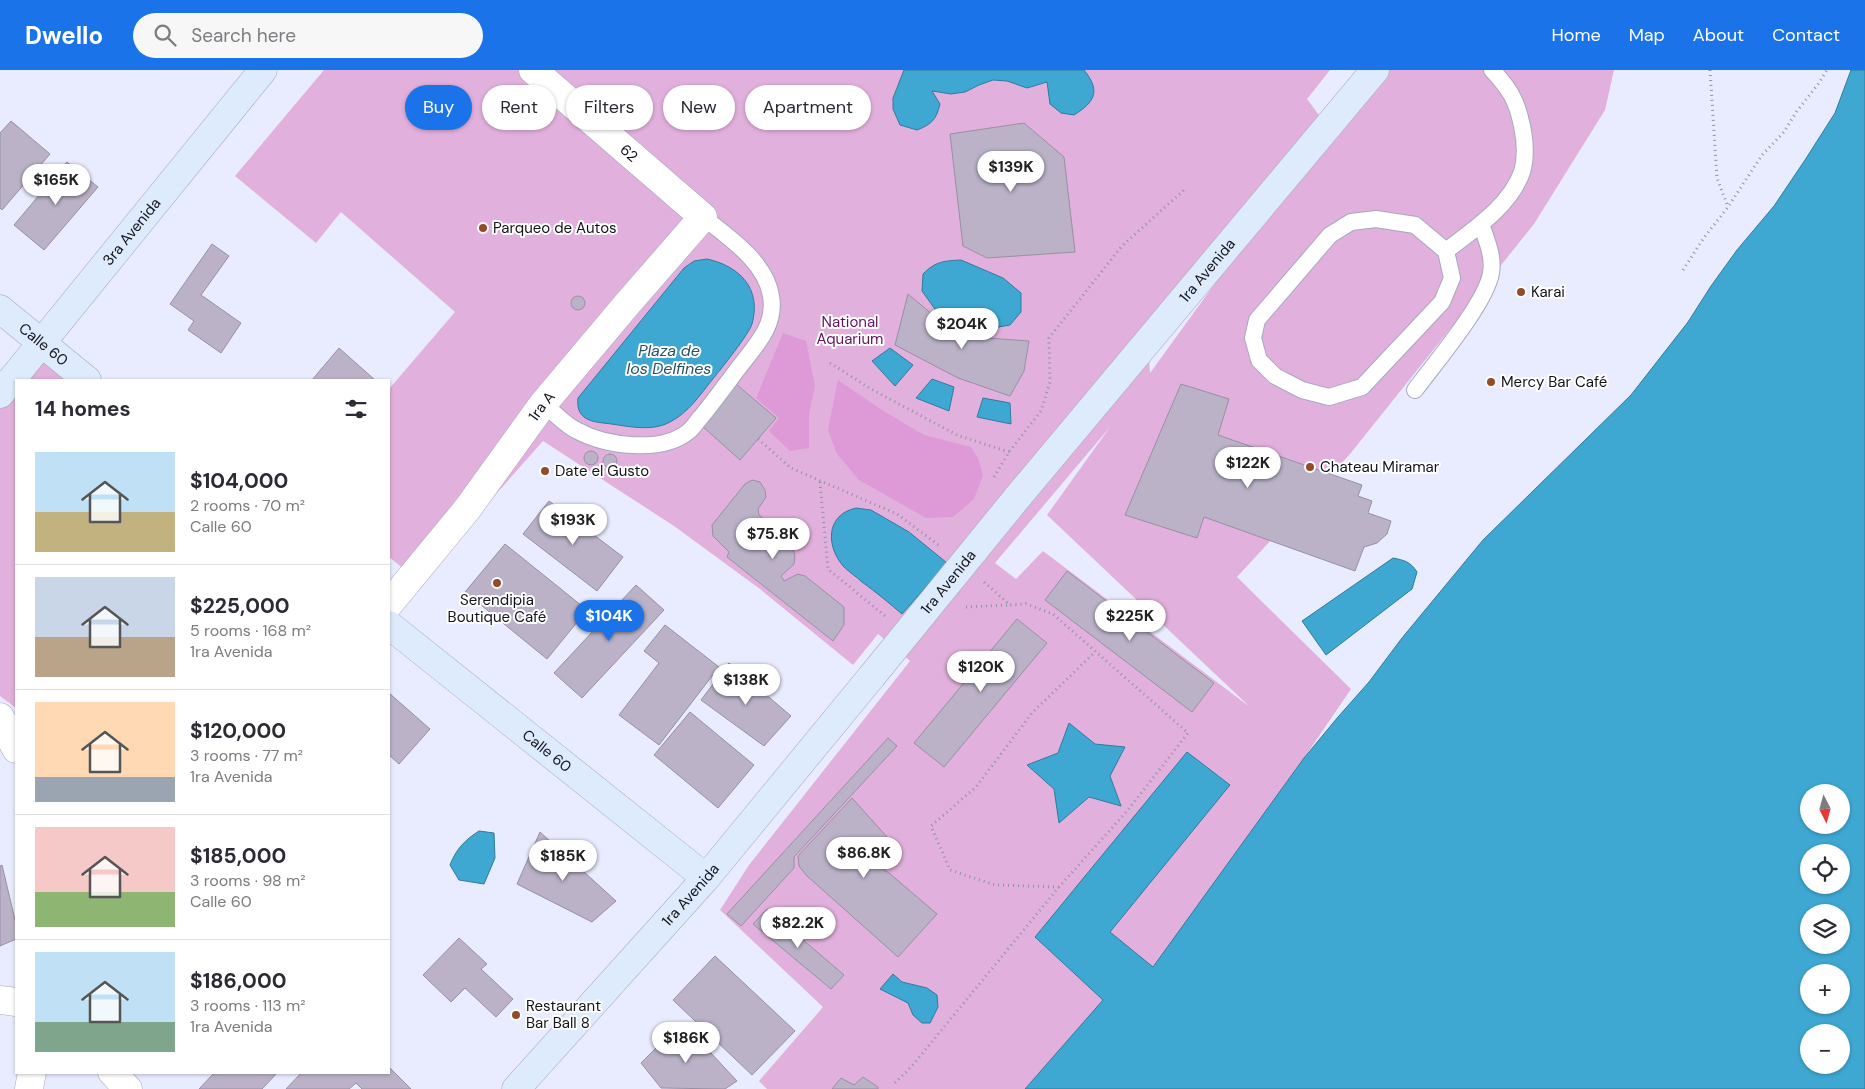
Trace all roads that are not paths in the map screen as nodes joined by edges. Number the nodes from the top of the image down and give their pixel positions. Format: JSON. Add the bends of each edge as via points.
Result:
{"nodes":[{"id":1,"x":263,"y":70,"type":"edge"},
{"id":2,"x":533,"y":70,"type":"edge"},
{"id":3,"x":1375,"y":70,"type":"edge"},
{"id":4,"x":1492,"y":70,"type":"edge"},
{"id":5,"x":703,"y":217,"type":"junction"},
{"id":6,"x":1481,"y":224,"type":"junction"},
{"id":7,"x":1446,"y":251,"type":"junction"},
{"id":8,"x":0,"y":309,"type":"edge"},
{"id":9,"x":42,"y":343,"type":"junction"},
{"id":10,"x":86,"y":379,"type":"edge"},
{"id":11,"x":1415,"y":390,"type":"dead end"},
{"id":12,"x":0,"y":394,"type":"edge"},
{"id":13,"x":543,"y":404,"type":"junction"},
{"id":14,"x":390,"y":603,"type":"edge"},
{"id":15,"x":390,"y":626,"type":"edge"},
{"id":16,"x":0,"y":717,"type":"edge"},
{"id":17,"x":15,"y":748,"type":"edge"},
{"id":18,"x":706,"y":878,"type":"junction"},
{"id":19,"x":0,"y":1000,"type":"edge"},
{"id":20,"x":15,"y":1002,"type":"edge"},
{"id":21,"x":32,"y":1074,"type":"edge"},
{"id":22,"x":114,"y":1074,"type":"edge"},
{"id":23,"x":30,"y":1089,"type":"edge"},
{"id":24,"x":128,"y":1089,"type":"edge"},
{"id":25,"x":516,"y":1089,"type":"edge"}],
"edges":[{"from":1,"to":9,"type":"street","name":"3ra Avenida"},
{"from":2,"to":5,"type":"street","name":"62"},
{"from":3,"to":18,"type":"street","name":"1ra Avenida","bridge":true,"via":[[1016,499]]},
{"from":4,"to":6,"type":"lane","via":[[1508,86],[1519,112],[1525,142],[1522,171],[1507,197]]},
{"from":5,"to":13,"type":"street","name":"1ra A"},
{"from":5,"to":13,"type":"lane","via":[[745,251],[762,274],[771,294],[772,315],[764,334],[694,426],[675,439],[654,445],[604,441],[576,430]]},
{"from":6,"to":7,"type":"lane"},
{"from":6,"to":11,"type":"lane","via":[[1490,249],[1492,272],[1484,293]]},
{"from":7,"to":7,"type":"lane","via":[[1452,278],[1442,302],[1362,387],[1329,397],[1302,390],[1275,376],[1259,360],[1254,338],[1258,320],[1330,235],[1351,222],[1376,219],[1415,225]]},
{"from":8,"to":9,"type":"street","name":"Calle 60"},
{"from":9,"to":10,"type":"street","name":"Calle 60"},
{"from":9,"to":12,"type":"street","name":"3ra Avenida"},
{"from":13,"to":14,"type":"street","name":"1ra A","via":[[468,508]]},
{"from":15,"to":18,"type":"street","name":"Calle 60"},
{"from":16,"to":17,"type":"street"},
{"from":18,"to":25,"type":"street","name":"1ra Avenida"},
{"from":19,"to":20,"type":"street"},
{"from":21,"to":23,"type":"street"},
{"from":22,"to":24,"type":"street"}]}
